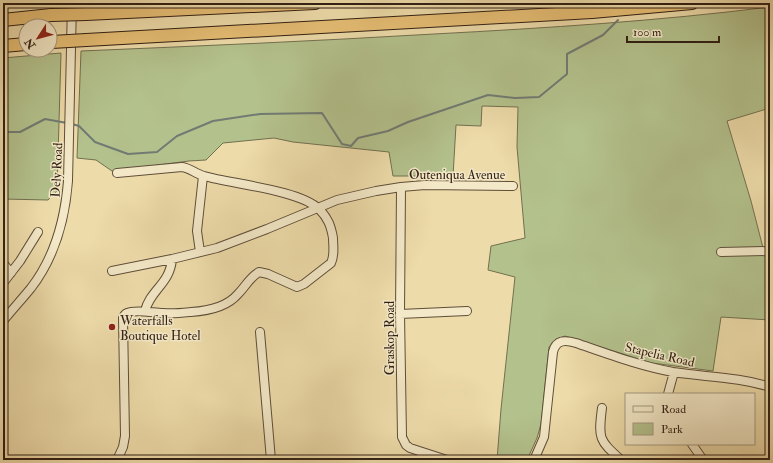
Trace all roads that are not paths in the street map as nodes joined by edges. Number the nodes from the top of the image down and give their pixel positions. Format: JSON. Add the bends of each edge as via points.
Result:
{"nodes":[{"id":1,"x":72,"y":3,"type":"edge"},
{"id":2,"x":314,"y":3,"type":"edge"},
{"id":3,"x":692,"y":3,"type":"edge"},
{"id":4,"x":3,"y":20,"type":"edge"},
{"id":5,"x":58,"y":42,"type":"edge"},
{"id":6,"x":18,"y":45,"type":"edge"},
{"id":7,"x":3,"y":46,"type":"edge"},
{"id":8,"x":117,"y":173,"type":"dead end"},
{"id":9,"x":203,"y":176,"type":"junction"},
{"id":10,"x":512,"y":186,"type":"dead end"},
{"id":11,"x":401,"y":187,"type":"junction"},
{"id":12,"x":318,"y":208,"type":"junction"},
{"id":13,"x":38,"y":232,"type":"dead end"},
{"id":14,"x":770,"y":251,"type":"edge"},
{"id":15,"x":200,"y":252,"type":"junction"},
{"id":16,"x":721,"y":252,"type":"dead end"},
{"id":17,"x":172,"y":259,"type":"junction"},
{"id":18,"x":3,"y":263,"type":"edge"},
{"id":19,"x":112,"y":272,"type":"dead end"},
{"id":20,"x":12,"y":273,"type":"junction"},
{"id":21,"x":3,"y":283,"type":"edge"},
{"id":22,"x":145,"y":311,"type":"junction"},
{"id":23,"x":467,"y":311,"type":"dead end"},
{"id":24,"x":400,"y":314,"type":"junction"},
{"id":25,"x":3,"y":321,"type":"edge"},
{"id":26,"x":260,"y":332,"type":"dead end"},
{"id":27,"x":674,"y":372,"type":"junction"},
{"id":28,"x":770,"y":386,"type":"edge"},
{"id":29,"x":668,"y":393,"type":"edge"},
{"id":30,"x":602,"y":408,"type":"dead end"},
{"id":31,"x":693,"y":445,"type":"edge"},
{"id":32,"x":117,"y":460,"type":"edge"},
{"id":33,"x":271,"y":460,"type":"edge"},
{"id":34,"x":447,"y":460,"type":"edge"},
{"id":35,"x":534,"y":460,"type":"edge"},
{"id":36,"x":621,"y":460,"type":"edge"},
{"id":37,"x":703,"y":460,"type":"edge"}],
"edges":[{"from":1,"to":25,"type":"street","name":"Dely Road","via":[[67,200],[56,243],[49,259],[35,283]]},
{"from":2,"to":4,"type":"highway","bridge":true,"via":[[51,15]]},
{"from":3,"to":5,"type":"highway","bridge":true,"via":[[584,13]]},
{"from":6,"to":7,"type":"highway"},
{"from":8,"to":9,"type":"street","via":[[177,166]]},
{"from":9,"to":12,"type":"street","via":[[297,197]]},
{"from":9,"to":15,"type":"street","via":[[197,231]]},
{"from":10,"to":11,"type":"street","name":"Outeniqua Avenue"},
{"from":11,"to":12,"type":"street","name":"Outeniqua Avenue","via":[[337,200]]},
{"from":11,"to":24,"type":"street","name":"Graskop Road"},
{"from":12,"to":15,"type":"street","name":"Outeniqua Avenue","via":[[240,240]]},
{"from":12,"to":22,"type":"street","via":[[330,224],[333,260],[304,284],[297,287],[259,272],[250,278],[234,298],[217,307],[186,313]]},
{"from":13,"to":20,"type":"street"},
{"from":14,"to":16,"type":"street"},
{"from":15,"to":17,"type":"street","name":"Outeniqua Avenue"},
{"from":17,"to":19,"type":"street","name":"Outeniqua Avenue"},
{"from":17,"to":22,"type":"street","via":[[165,281],[149,300]]},
{"from":18,"to":20,"type":"street"},
{"from":20,"to":21,"type":"street"},
{"from":22,"to":32,"type":"street","via":[[128,312],[123,318],[125,436]]},
{"from":23,"to":24,"type":"street"},
{"from":24,"to":34,"type":"street","name":"Graskop Road","via":[[402,437],[410,448]]},
{"from":26,"to":33,"type":"street"},
{"from":27,"to":28,"type":"street","name":"Stapelia Road"},
{"from":27,"to":29,"type":"street"},
{"from":27,"to":35,"type":"street","name":"Stapelia Road","via":[[629,361],[569,341],[556,344],[544,437]]},
{"from":30,"to":36,"type":"street","via":[[600,433],[604,443]]},
{"from":31,"to":37,"type":"street"}]}
